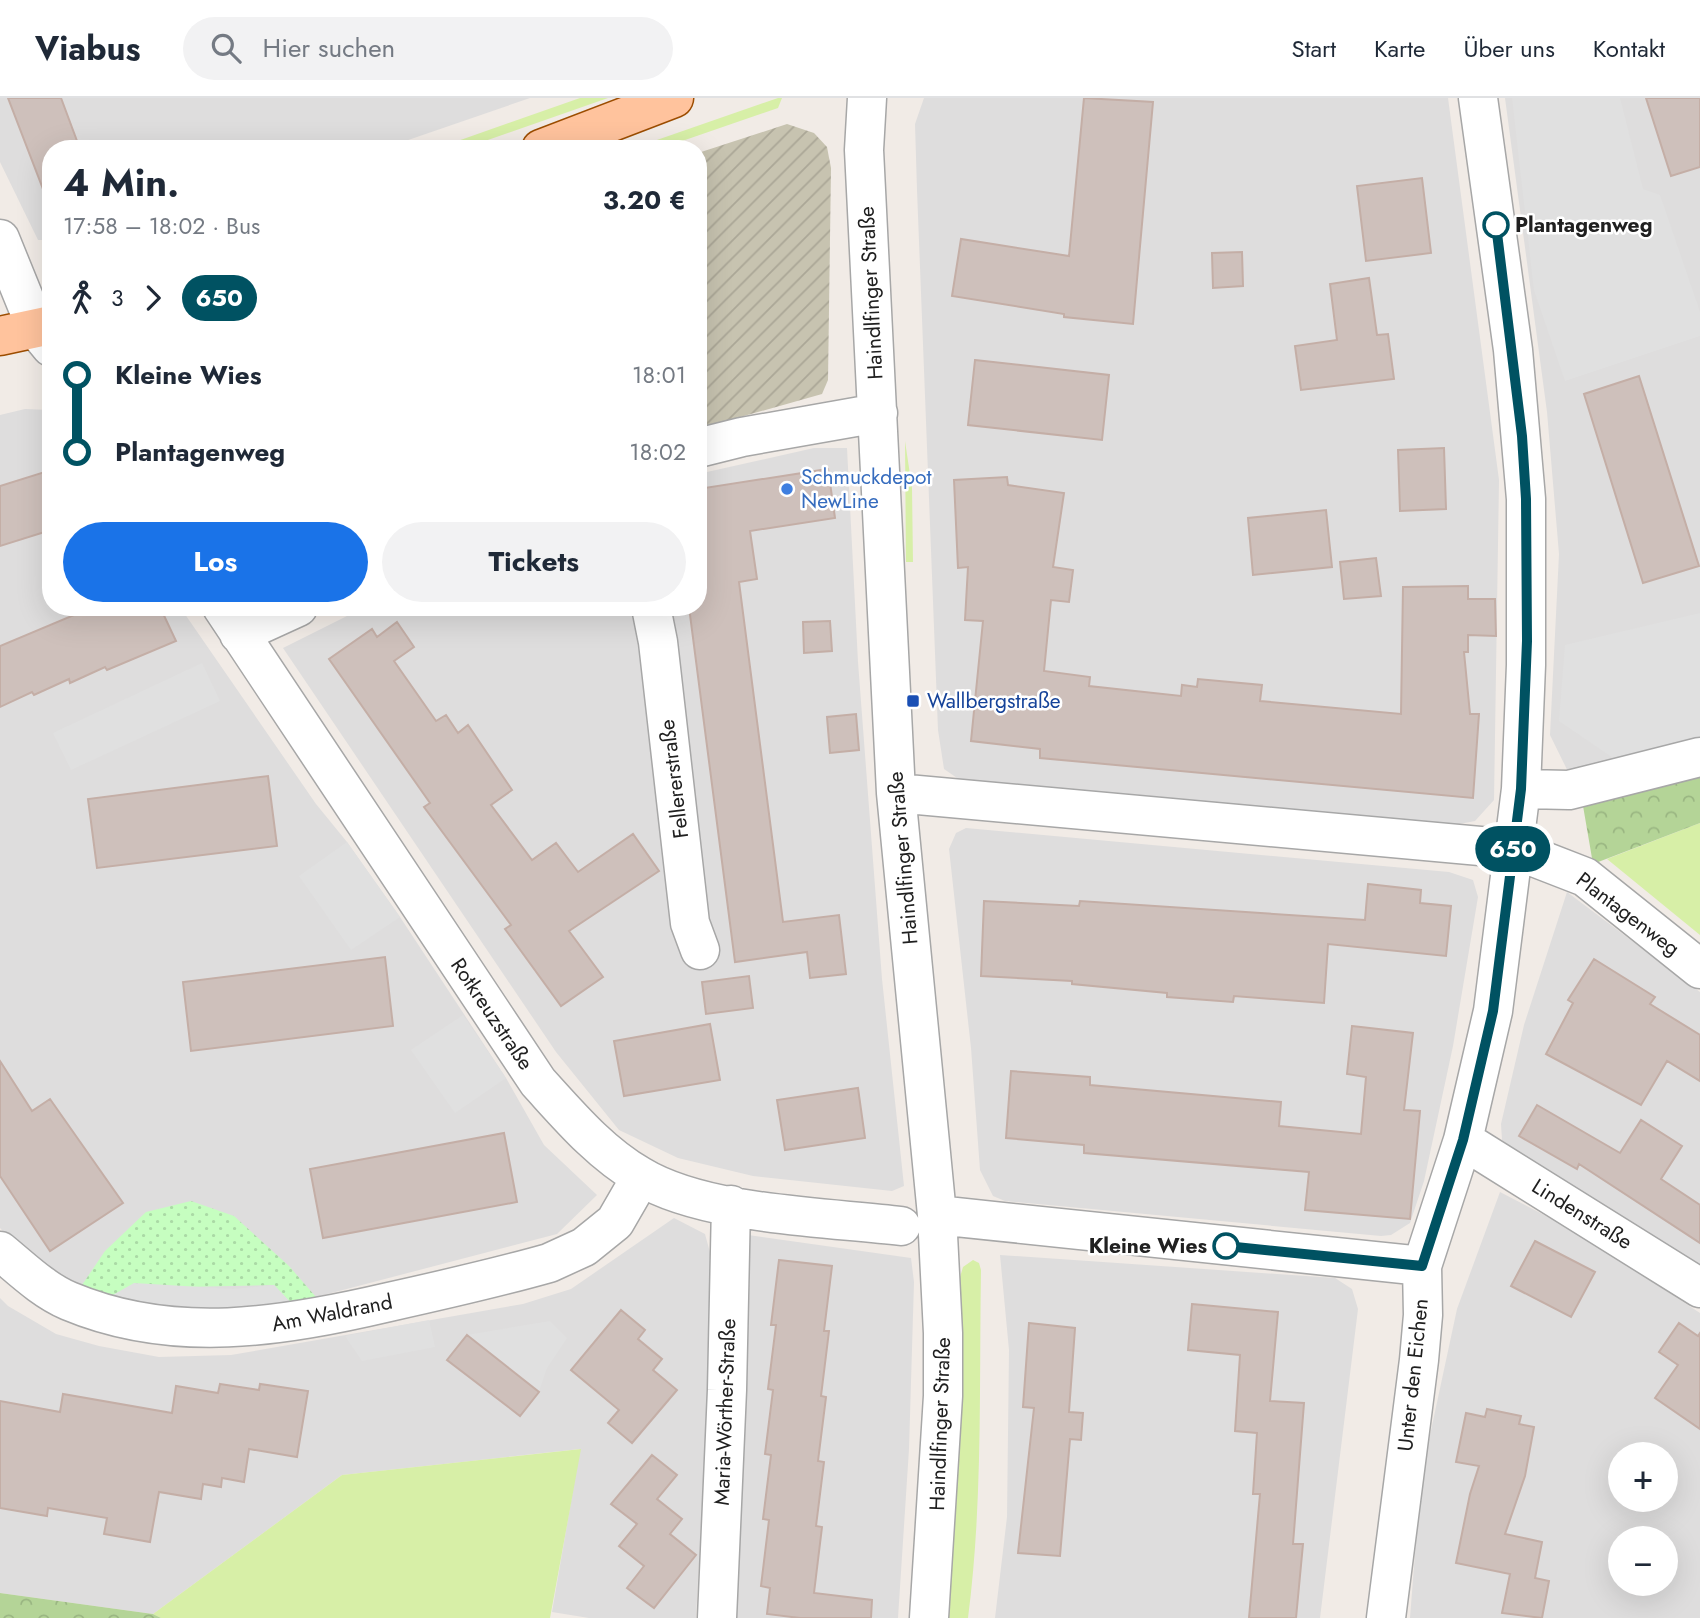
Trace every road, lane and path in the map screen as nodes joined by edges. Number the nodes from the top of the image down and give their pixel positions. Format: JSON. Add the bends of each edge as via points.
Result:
{"nodes":[{"id":1,"x":674,"y":98,"type":"edge"},
{"id":2,"x":867,"y":98,"type":"edge"},
{"id":3,"x":1478,"y":98,"type":"edge"},
{"id":4,"x":564,"y":140,"type":"edge"},
{"id":5,"x":0,"y":239,"type":"edge"},
{"id":6,"x":42,"y":326,"type":"edge"},
{"id":7,"x":42,"y":334,"type":"edge"},
{"id":8,"x":0,"y":336,"type":"edge"},
{"id":9,"x":877,"y":413,"type":"junction"},
{"id":10,"x":707,"y":446,"type":"edge"},
{"id":11,"x":255,"y":616,"type":"edge"},
{"id":12,"x":653,"y":616,"type":"edge"},
{"id":13,"x":231,"y":621,"type":"edge"},
{"id":14,"x":1700,"y":757,"type":"edge"},
{"id":15,"x":1521,"y":789,"type":"junction"},
{"id":16,"x":896,"y":793,"type":"junction"},
{"id":17,"x":1513,"y":849,"type":"junction"},
{"id":18,"x":700,"y":950,"type":"dead end"},
{"id":19,"x":1700,"y":969,"type":"edge"},
{"id":20,"x":1463,"y":1140,"type":"junction"},
{"id":21,"x":641,"y":1177,"type":"junction"},
{"id":22,"x":731,"y":1205,"type":"junction"},
{"id":23,"x":919,"y":1221,"type":"junction"},
{"id":24,"x":0,"y":1251,"type":"edge"},
{"id":25,"x":1422,"y":1266,"type":"junction"},
{"id":26,"x":1700,"y":1288,"type":"edge"},
{"id":27,"x":717,"y":1618,"type":"edge"},
{"id":28,"x":929,"y":1618,"type":"edge"},
{"id":29,"x":1386,"y":1618,"type":"edge"}],
"edges":[{"from":1,"to":4,"type":"main road"},
{"from":2,"to":9,"type":"street","name":"Haindlfinger Straße","via":[[864,149]]},
{"from":3,"to":15,"type":"street","via":[[1513,350],[1526,499]]},
{"from":5,"to":6,"type":"street"},
{"from":7,"to":8,"type":"main road"},
{"from":9,"to":10,"type":"street"},
{"from":9,"to":16,"type":"street","name":"Haindlfinger Straße"},
{"from":11,"to":13,"type":"street"},
{"from":12,"to":18,"type":"street","name":"Fellererstraße","via":[[690,923]]},
{"from":13,"to":21,"type":"street","name":"Rotkreuzstraße","via":[[538,1082],[600,1148]]},
{"from":14,"to":15,"type":"street","via":[[1569,790]]},
{"from":15,"to":17,"type":"street"},
{"from":16,"to":17,"type":"street"},
{"from":16,"to":23,"type":"street","name":"Haindlfinger Straße"},
{"from":17,"to":19,"type":"street","name":"Plantagenweg","via":[[1585,877]]},
{"from":17,"to":20,"type":"street","name":"Unter den Eichen","via":[[1493,1011]]},
{"from":20,"to":25,"type":"street","name":"Unter den Eichen"},
{"from":20,"to":26,"type":"street","name":"Lindenstraße"},
{"from":21,"to":22,"type":"street","name":"Rotkreuzstraße","via":[[687,1195]]},
{"from":21,"to":24,"type":"street","name":"Am Waldrand","via":[[615,1222],[584,1247],[549,1263],[321,1319],[263,1326],[174,1328],[119,1318],[51,1292]]},
{"from":22,"to":23,"type":"street","name":"Rotkreuzstraße"},
{"from":22,"to":27,"type":"street","name":"Maria-Wörther-Straße"},
{"from":23,"to":25,"type":"street"},
{"from":23,"to":28,"type":"street","name":"Haindlfinger Straße","via":[[943,1333]]},
{"from":25,"to":29,"type":"street","name":"Unter den Eichen","via":[[1419,1360]]}]}
